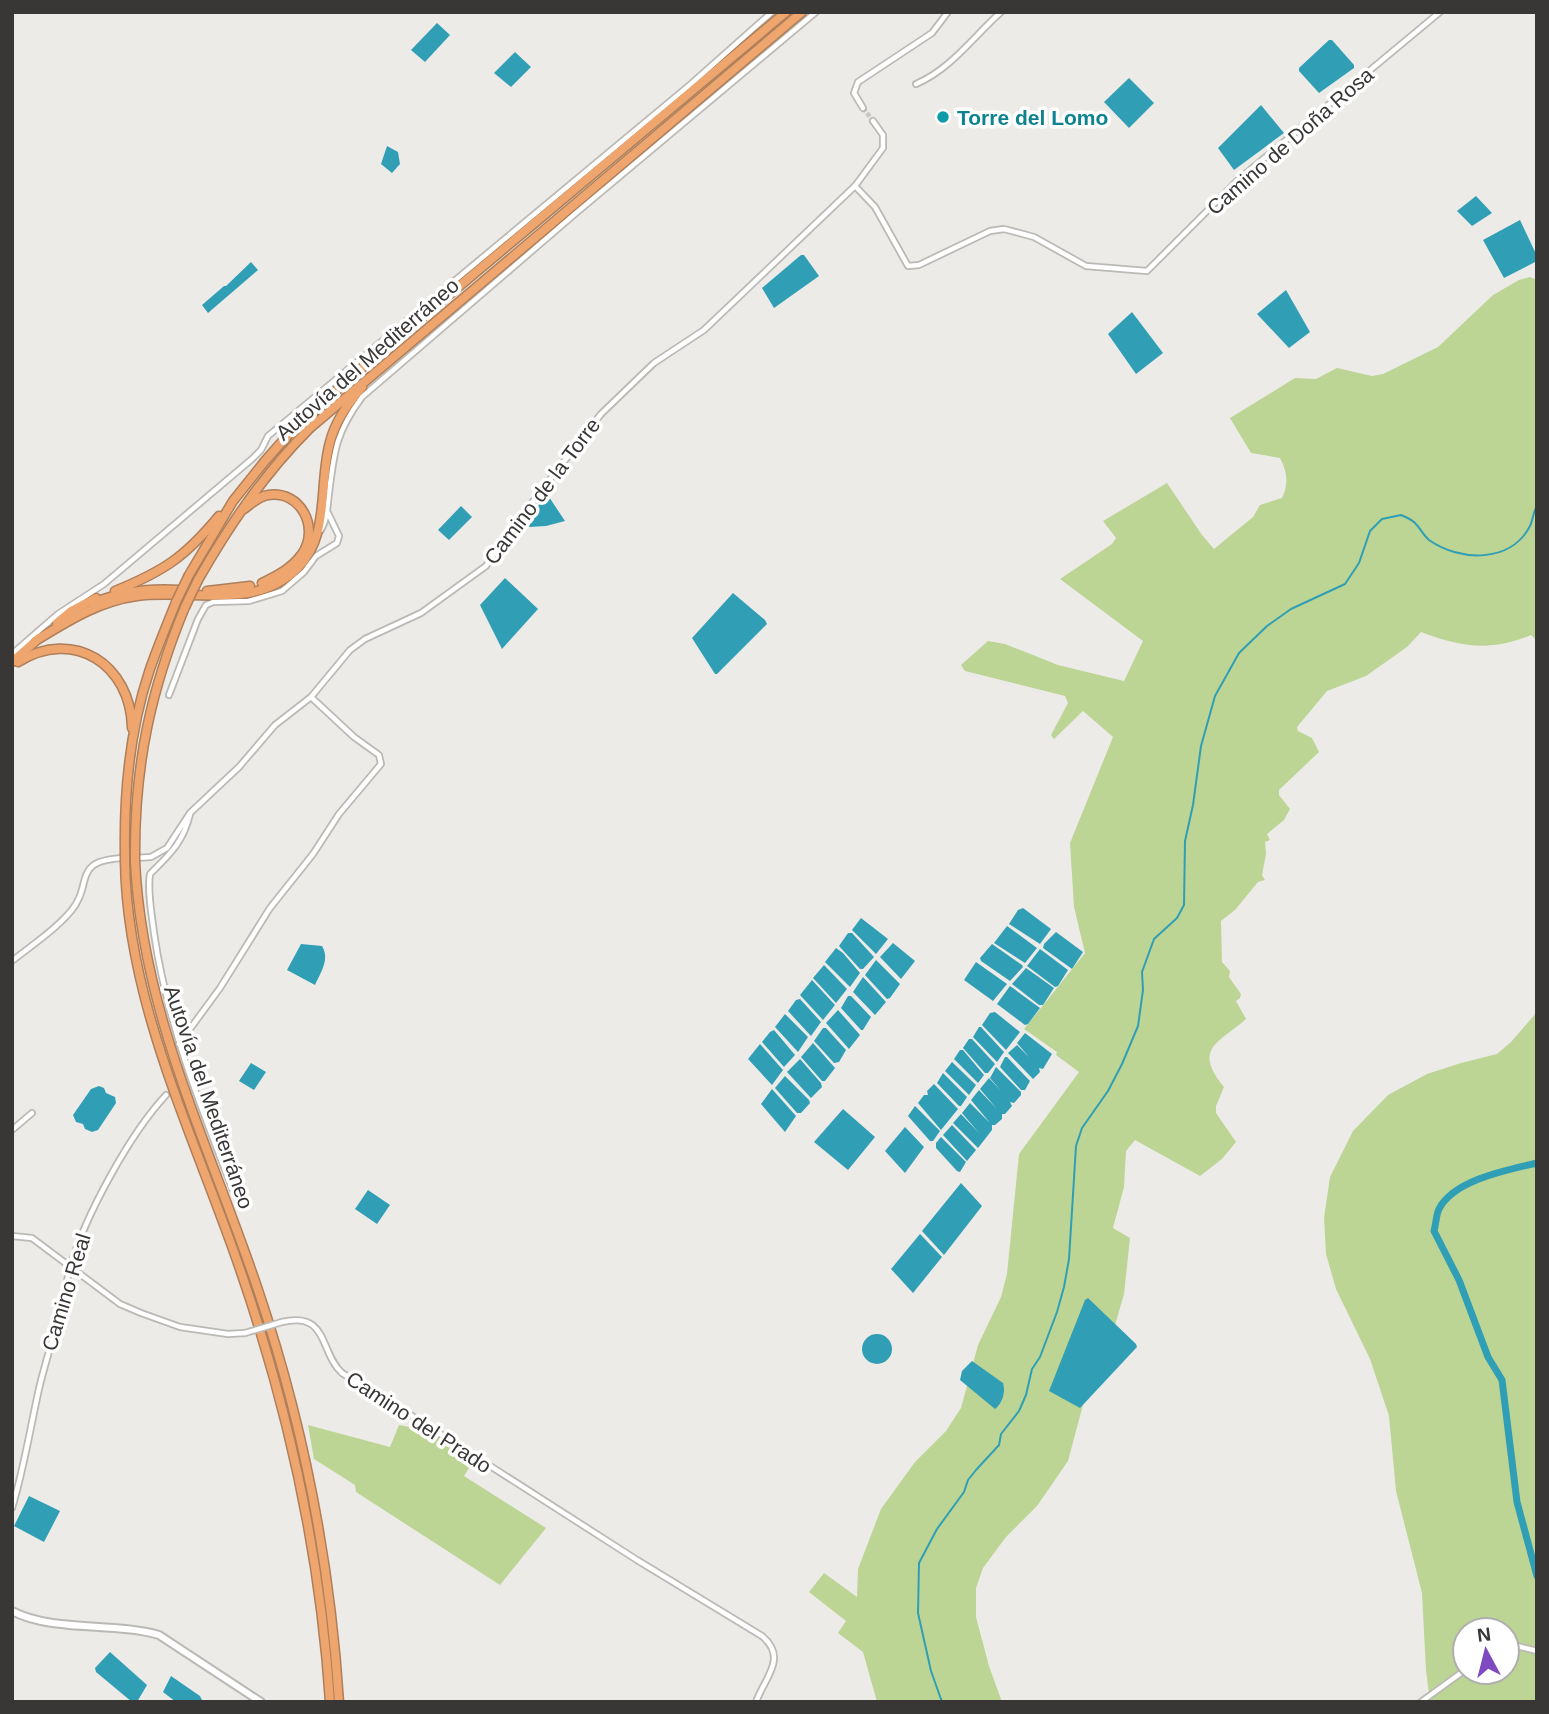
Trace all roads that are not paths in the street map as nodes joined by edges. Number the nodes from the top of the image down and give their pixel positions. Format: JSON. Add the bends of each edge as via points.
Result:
{"nodes":[{"id":1,"x":772,"y":12,"type":"edge"},
{"id":2,"x":786,"y":12,"type":"edge"},
{"id":3,"x":802,"y":12,"type":"edge"},
{"id":4,"x":816,"y":12,"type":"edge"},
{"id":5,"x":948,"y":12,"type":"edge"},
{"id":6,"x":1001,"y":12,"type":"edge"},
{"id":7,"x":1440,"y":12,"type":"edge"},
{"id":8,"x":916,"y":84,"type":"dead end"},
{"id":9,"x":863,"y":108,"type":"tunnel mouth"},
{"id":10,"x":873,"y":121,"type":"tunnel mouth"},
{"id":11,"x":855,"y":186,"type":"junction"},
{"id":12,"x":374,"y":372,"type":"junction"},
{"id":13,"x":326,"y":492,"type":"junction"},
{"id":14,"x":233,"y":501,"type":"junction"},
{"id":15,"x":237,"y":515,"type":"junction"},
{"id":16,"x":325,"y":517,"type":"junction"},
{"id":17,"x":334,"y":528,"type":"junction"},
{"id":18,"x":320,"y":532,"type":"junction"},
{"id":19,"x":57,"y":623,"type":"junction"},
{"id":20,"x":36,"y":641,"type":"junction"},
{"id":21,"x":12,"y":654,"type":"edge"},
{"id":22,"x":12,"y":664,"type":"edge"},
{"id":23,"x":169,"y":695,"type":"dead end"},
{"id":24,"x":311,"y":697,"type":"junction"},
{"id":25,"x":133,"y":741,"type":"junction"},
{"id":26,"x":190,"y":813,"type":"junction"},
{"id":27,"x":12,"y":961,"type":"edge"},
{"id":28,"x":179,"y":1044,"type":"junction"},
{"id":29,"x":166,"y":1095,"type":"dead end"},
{"id":30,"x":32,"y":1113,"type":"dead end"},
{"id":31,"x":12,"y":1130,"type":"edge"},
{"id":32,"x":233,"y":1190,"type":"dead end"},
{"id":33,"x":12,"y":1236,"type":"edge"},
{"id":34,"x":70,"y":1268,"type":"junction"},
{"id":35,"x":12,"y":1508,"type":"edge"},
{"id":36,"x":12,"y":1611,"type":"edge"},
{"id":37,"x":1451,"y":1680,"type":"edge"},
{"id":38,"x":261,"y":1702,"type":"edge"},
{"id":39,"x":330,"y":1702,"type":"edge"},
{"id":40,"x":340,"y":1702,"type":"edge"},
{"id":41,"x":756,"y":1702,"type":"edge"},
{"id":42,"x":1421,"y":1702,"type":"edge"}],
"edges":[{"from":1,"to":21,"type":"street","via":[[268,436],[252,459],[104,584],[58,614]]},
{"from":2,"to":14,"type":"highway","name":"Autovía del Mediterráneo","via":[[322,402]]},
{"from":3,"to":12,"type":"highway","name":"Autovía del Mediterráneo"},
{"from":4,"to":13,"type":"street","via":[[362,397],[342,426]]},
{"from":5,"to":9,"type":"street","via":[[932,33],[856,84],[855,96]]},
{"from":6,"to":8,"type":"street","via":[[953,59]]},
{"from":7,"to":11,"type":"street","name":"Camino de Doña Rosa","via":[[1238,180],[1147,271],[1086,267],[1034,237],[1004,229],[908,266],[875,207]]},
{"from":10,"to":11,"type":"street","name":"Camino de la Torre","via":[[883,135],[883,148]]},
{"from":11,"to":24,"type":"street","name":"Camino de la Torre","via":[[704,330],[654,363],[601,414],[486,566],[421,613],[350,650]]},
{"from":12,"to":13,"type":"highway","via":[[335,427]]},
{"from":12,"to":15,"type":"highway","name":"Autovía del Mediterráneo","via":[[287,451]]},
{"from":13,"to":16,"type":"highway"},
{"from":14,"to":19,"type":"highway","via":[[179,559],[86,602]]},
{"from":14,"to":25,"type":"highway","name":"Autovía del Mediterráneo","bridge":true,"via":[[176,602],[149,674]]},
{"from":15,"to":19,"type":"highway","via":[[269,494],[293,499],[309,523],[303,553],[262,583],[225,590],[127,592],[87,605]]},
{"from":15,"to":40,"type":"highway","name":"Autovía del Mediterráneo","bridge":true,"via":[[186,607],[161,668],[147,720],[137,789],[135,857],[142,938],[160,1017],[258,1291],[301,1444],[326,1577]]},
{"from":16,"to":17,"type":"street"},
{"from":16,"to":17,"type":"street"},
{"from":16,"to":18,"type":"highway"},
{"from":17,"to":18,"type":"street"},
{"from":17,"to":23,"type":"street","via":[[337,543],[316,556],[282,591],[249,601],[206,605]]},
{"from":18,"to":20,"type":"highway","via":[[296,569],[278,582],[233,595],[158,594],[114,600]]},
{"from":19,"to":20,"type":"highway"},
{"from":20,"to":22,"type":"highway"},
{"from":22,"to":25,"type":"highway","via":[[38,653],[67,649],[105,664],[129,699]]},
{"from":24,"to":26,"type":"street","name":"Camino de la Torre","via":[[275,725]]},
{"from":24,"to":28,"type":"street","via":[[379,755],[381,764],[270,908]]},
{"from":25,"to":39,"type":"highway","name":"Autovía del Mediterráneo","via":[[125,857],[133,945],[152,1023],[246,1288],[292,1452],[313,1565]]},
{"from":26,"to":27,"type":"street","name":"Camino de la Torre","via":[[160,853],[112,858],[92,867],[76,905]]},
{"from":26,"to":28,"type":"street","via":[[177,847],[149,874],[160,975]]},
{"from":28,"to":32,"type":"street"},
{"from":29,"to":34,"type":"street","name":"Camino Real","via":[[114,1171],[85,1226]]},
{"from":30,"to":31,"type":"street"},
{"from":33,"to":34,"type":"street","name":"Camino del Prado","via":[[32,1238]]},
{"from":34,"to":35,"type":"street","name":"Camino Real"},
{"from":34,"to":41,"type":"street","name":"Camino del Prado","bridge":true,"via":[[120,1304],[180,1327],[245,1334],[282,1322],[300,1320],[314,1326],[342,1373],[762,1636],[774,1648],[775,1657]]},
{"from":36,"to":38,"type":"main road","via":[[34,1619],[140,1629],[159,1635]]},
{"from":37,"to":42,"type":"street"}]}
